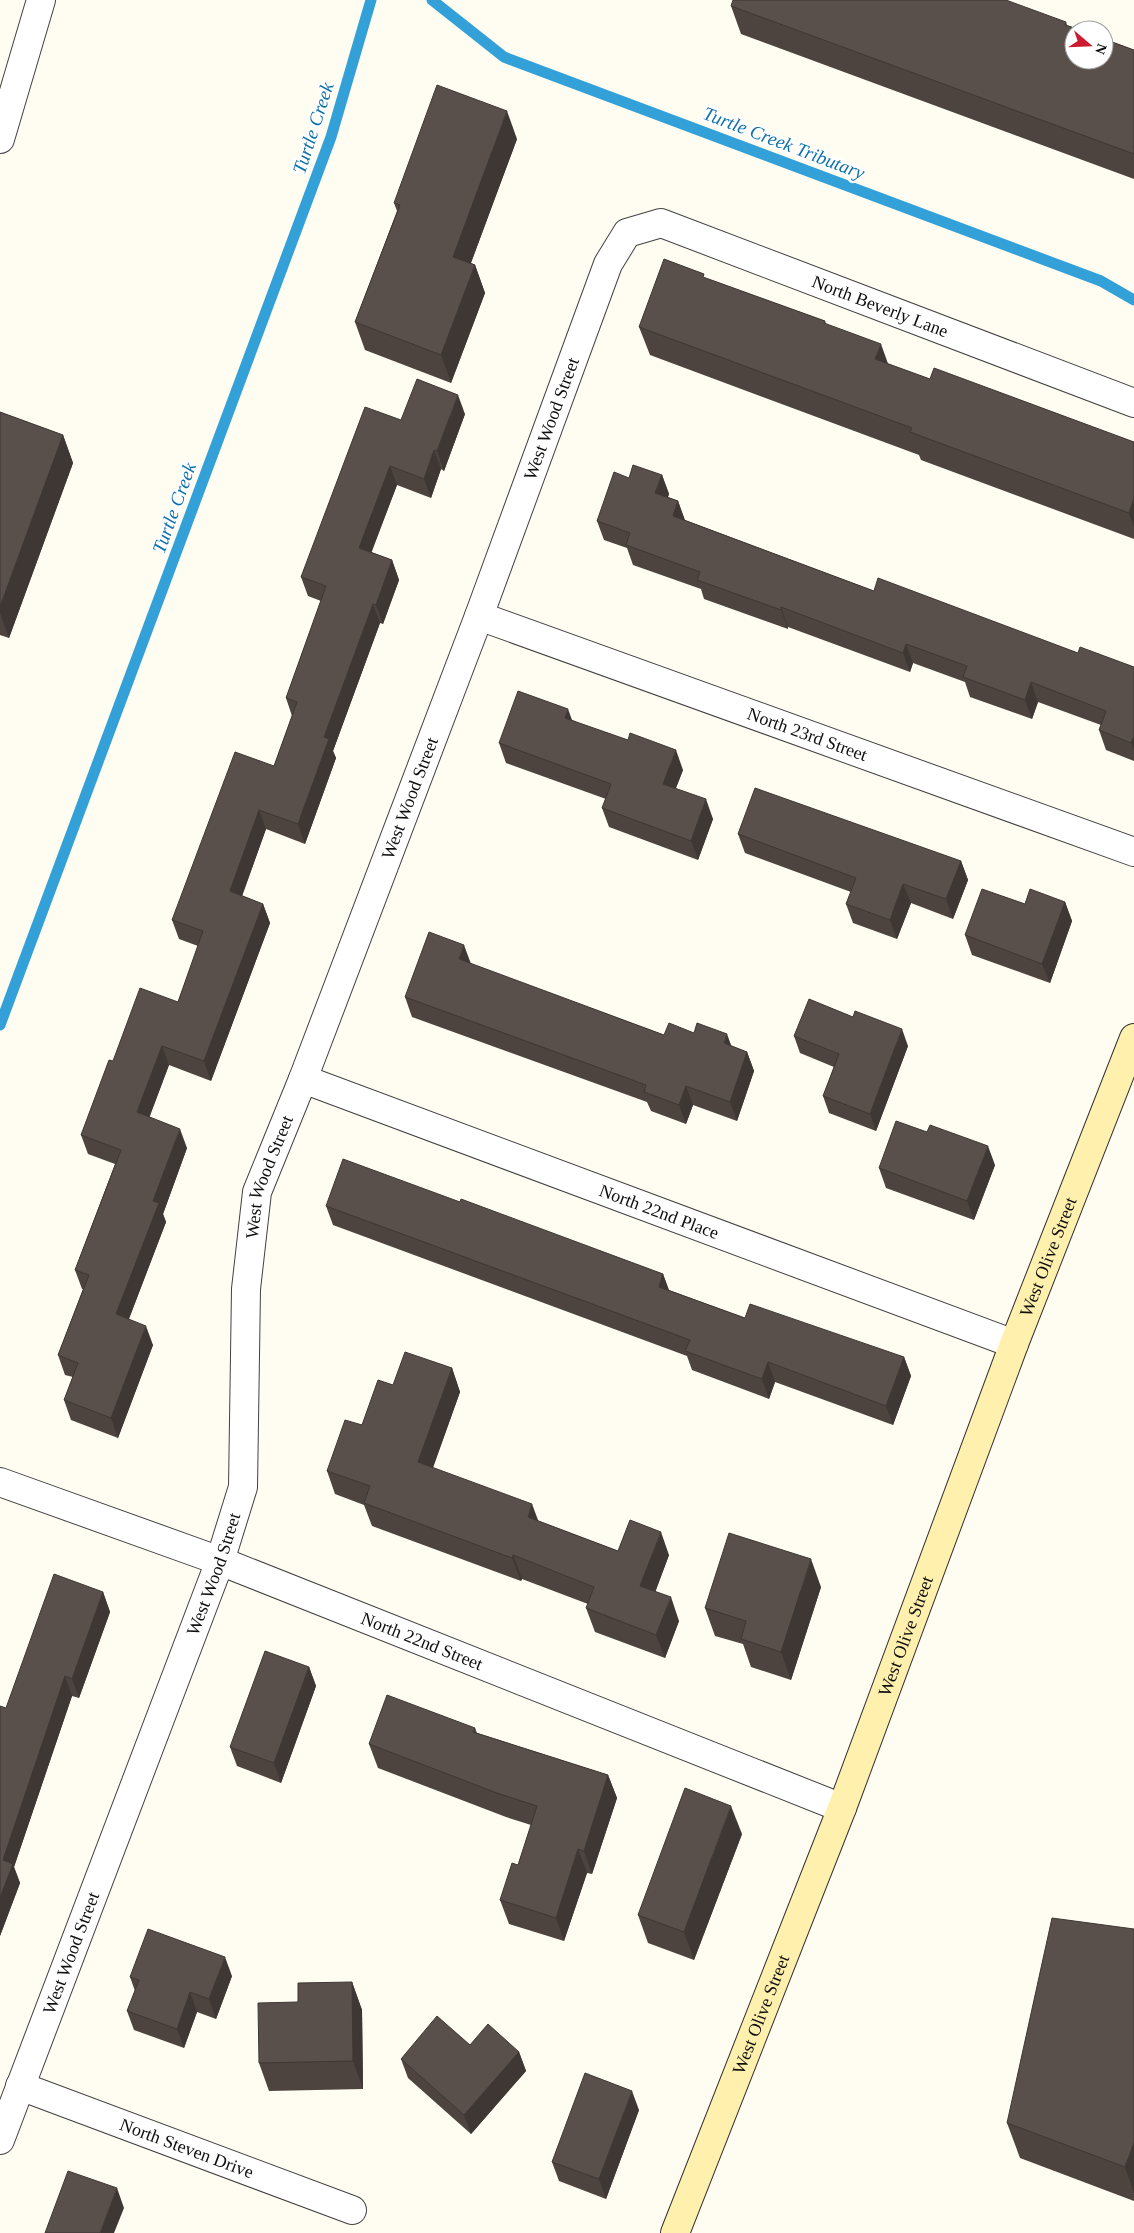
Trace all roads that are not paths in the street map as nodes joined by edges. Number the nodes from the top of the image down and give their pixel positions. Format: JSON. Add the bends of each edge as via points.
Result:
{"nodes":[{"id":1,"x":41,"y":0,"type":"edge"},
{"id":2,"x":0,"y":138,"type":"edge"},
{"id":3,"x":627,"y":233,"type":"joint"},
{"id":4,"x":1134,"y":403,"type":"edge"},
{"id":5,"x":479,"y":616,"type":"junction"},
{"id":6,"x":1134,"y":852,"type":"edge"},
{"id":7,"x":1134,"y":1038,"type":"edge"},
{"id":8,"x":303,"y":1080,"type":"junction"},
{"id":9,"x":1014,"y":1344,"type":"junction"},
{"id":10,"x":0,"y":1482,"type":"edge"},
{"id":11,"x":220,"y":1561,"type":"junction"},
{"id":12,"x":842,"y":1808,"type":"junction"},
{"id":13,"x":20,"y":2086,"type":"junction"},
{"id":14,"x":0,"y":2140,"type":"edge"},
{"id":15,"x":352,"y":2210,"type":"dead end"},
{"id":16,"x":674,"y":2233,"type":"edge"}],
"edges":[{"from":1,"to":2,"type":"street"},
{"from":3,"to":4,"type":"street","name":"North Beverly Lane","via":[[661,223]]},
{"from":3,"to":5,"type":"street","name":"West Wood Street","via":[[608,264]]},
{"from":5,"to":6,"type":"street","name":"North 23rd Street"},
{"from":5,"to":8,"type":"street","name":"West Wood Street"},
{"from":7,"to":9,"type":"main road","name":"West Olive Street"},
{"from":8,"to":9,"type":"street","name":"North 22nd Place"},
{"from":8,"to":11,"type":"street","name":"West Wood Street","via":[[258,1192],[246,1289],[243,1487]]},
{"from":9,"to":12,"type":"main road","name":"West Olive Street"},
{"from":10,"to":11,"type":"street","name":"North 22nd Street"},
{"from":11,"to":12,"type":"street","name":"North 22nd Street"},
{"from":11,"to":13,"type":"street","name":"West Wood Street"},
{"from":12,"to":16,"type":"main road","name":"West Olive Street"},
{"from":13,"to":14,"type":"street","name":"West Wood Street"},
{"from":13,"to":15,"type":"street","name":"North Steven Drive"}]}
